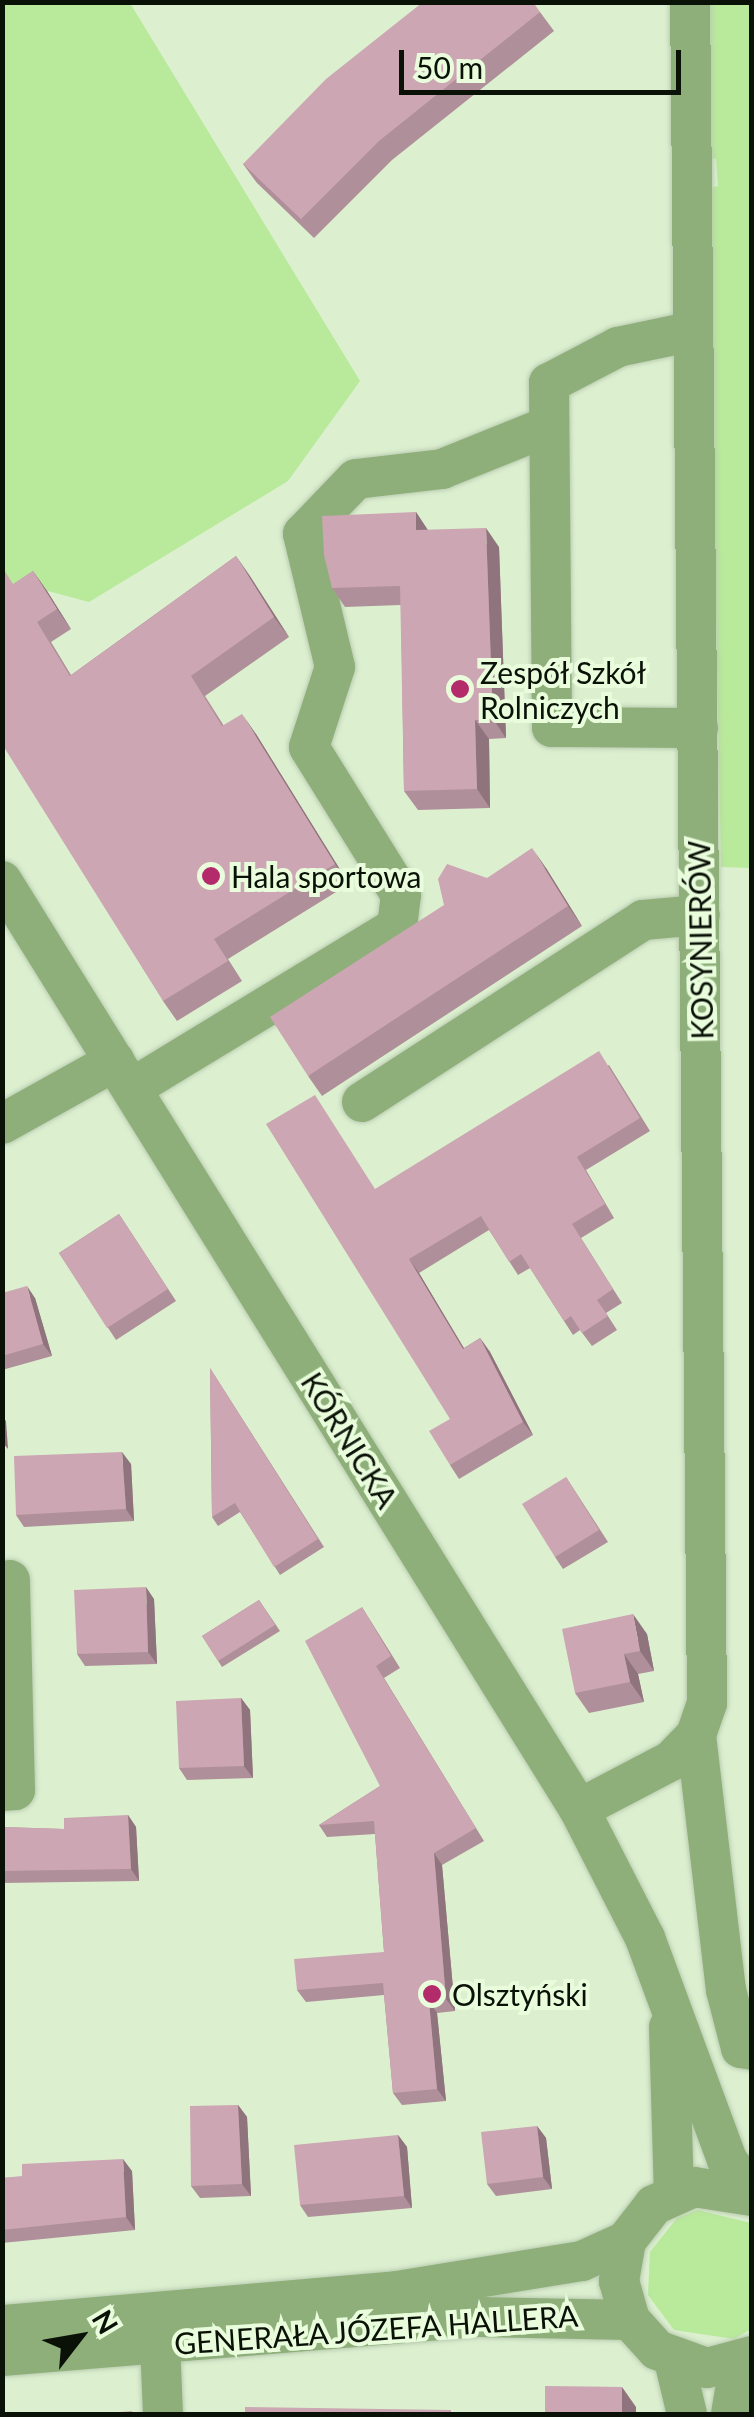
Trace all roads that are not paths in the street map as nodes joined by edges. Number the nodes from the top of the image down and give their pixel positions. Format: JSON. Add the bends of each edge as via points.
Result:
{"nodes":[{"id":1,"x":690,"y":2,"type":"edge"},
{"id":2,"x":689,"y":332,"type":"junction"},
{"id":3,"x":549,"y":426,"type":"junction"},
{"id":4,"x":698,"y":728,"type":"junction"},
{"id":5,"x":2,"y":881,"type":"edge"},
{"id":6,"x":700,"y":915,"type":"junction"},
{"id":7,"x":123,"y":1075,"type":"junction"},
{"id":8,"x":362,"y":1102,"type":"dead end"},
{"id":9,"x":2,"y":1124,"type":"edge"},
{"id":10,"x":10,"y":1580,"type":"dead end"},
{"id":11,"x":696,"y":1735,"type":"junction"},
{"id":12,"x":2,"y":1790,"type":"edge"},
{"id":13,"x":579,"y":1809,"type":"junction"},
{"id":14,"x":669,"y":2013,"type":"junction"},
{"id":15,"x":752,"y":2050,"type":"edge"},
{"id":16,"x":674,"y":2193,"type":"junction"},
{"id":17,"x":752,"y":2195,"type":"edge"},
{"id":18,"x":626,"y":2241,"type":"junction"},
{"id":19,"x":630,"y":2320,"type":"junction"},
{"id":20,"x":2,"y":2325,"type":"edge"},
{"id":21,"x":160,"y":2343,"type":"junction"},
{"id":22,"x":2,"y":2356,"type":"edge"},
{"id":23,"x":674,"y":2360,"type":"junction"},
{"id":24,"x":746,"y":2360,"type":"edge"},
{"id":25,"x":164,"y":2414,"type":"edge"},
{"id":26,"x":688,"y":2414,"type":"edge"},
{"id":27,"x":730,"y":2414,"type":"edge"}],
"edges":[{"from":1,"to":2,"type":"street","name":"KOSYNIERÓW"},
{"from":2,"to":3,"type":"street","via":[[618,347],[548,384]]},
{"from":2,"to":4,"type":"street","name":"KOSYNIERÓW"},
{"from":3,"to":4,"type":"street","via":[[552,727]]},
{"from":3,"to":7,"type":"street","via":[[442,469],[356,479],[303,534],[335,667],[309,747],[401,895],[397,928]]},
{"from":4,"to":6,"type":"street","name":"KOSYNIERÓW"},
{"from":5,"to":7,"type":"street","name":"KÓRNICKA"},
{"from":6,"to":8,"type":"street","via":[[643,920]]},
{"from":6,"to":11,"type":"street","name":"KOSYNIERÓW","via":[[708,1650]]},
{"from":7,"to":9,"type":"street"},
{"from":7,"to":13,"type":"street","name":"KÓRNICKA"},
{"from":10,"to":12,"type":"street","via":[[15,1790]]},
{"from":11,"to":13,"type":"street","via":[[671,1761]]},
{"from":11,"to":15,"type":"street","name":"KOSYNIERÓW","via":[[726,1990],[740,2048]]},
{"from":13,"to":14,"type":"street","name":"KÓRNICKA","via":[[645,1938]]},
{"from":14,"to":16,"type":"street","name":"KÓRNICKA"},
{"from":14,"to":17,"type":"street","name":"KÓRNICKA","via":[[702,2078],[727,2160]]},
{"from":16,"to":17,"type":"street","via":[[714,2186]]},
{"from":16,"to":18,"type":"street","name":"GENERAŁA JÓZEFA HALLERA"},
{"from":18,"to":19,"type":"street","via":[[619,2281]]},
{"from":18,"to":20,"type":"street","name":"GENERAŁA JÓZEFA HALLERA","via":[[582,2262],[397,2292]]},
{"from":19,"to":21,"type":"street","name":"GENERAŁA JÓZEFA HALLERA","via":[[480,2317]]},
{"from":19,"to":23,"type":"street"},
{"from":21,"to":22,"type":"street","name":"GENERAŁA JÓZEFA HALLERA"},
{"from":21,"to":25,"type":"street"},
{"from":23,"to":24,"type":"street"},
{"from":23,"to":26,"type":"street"},
{"from":24,"to":27,"type":"street"}]}
